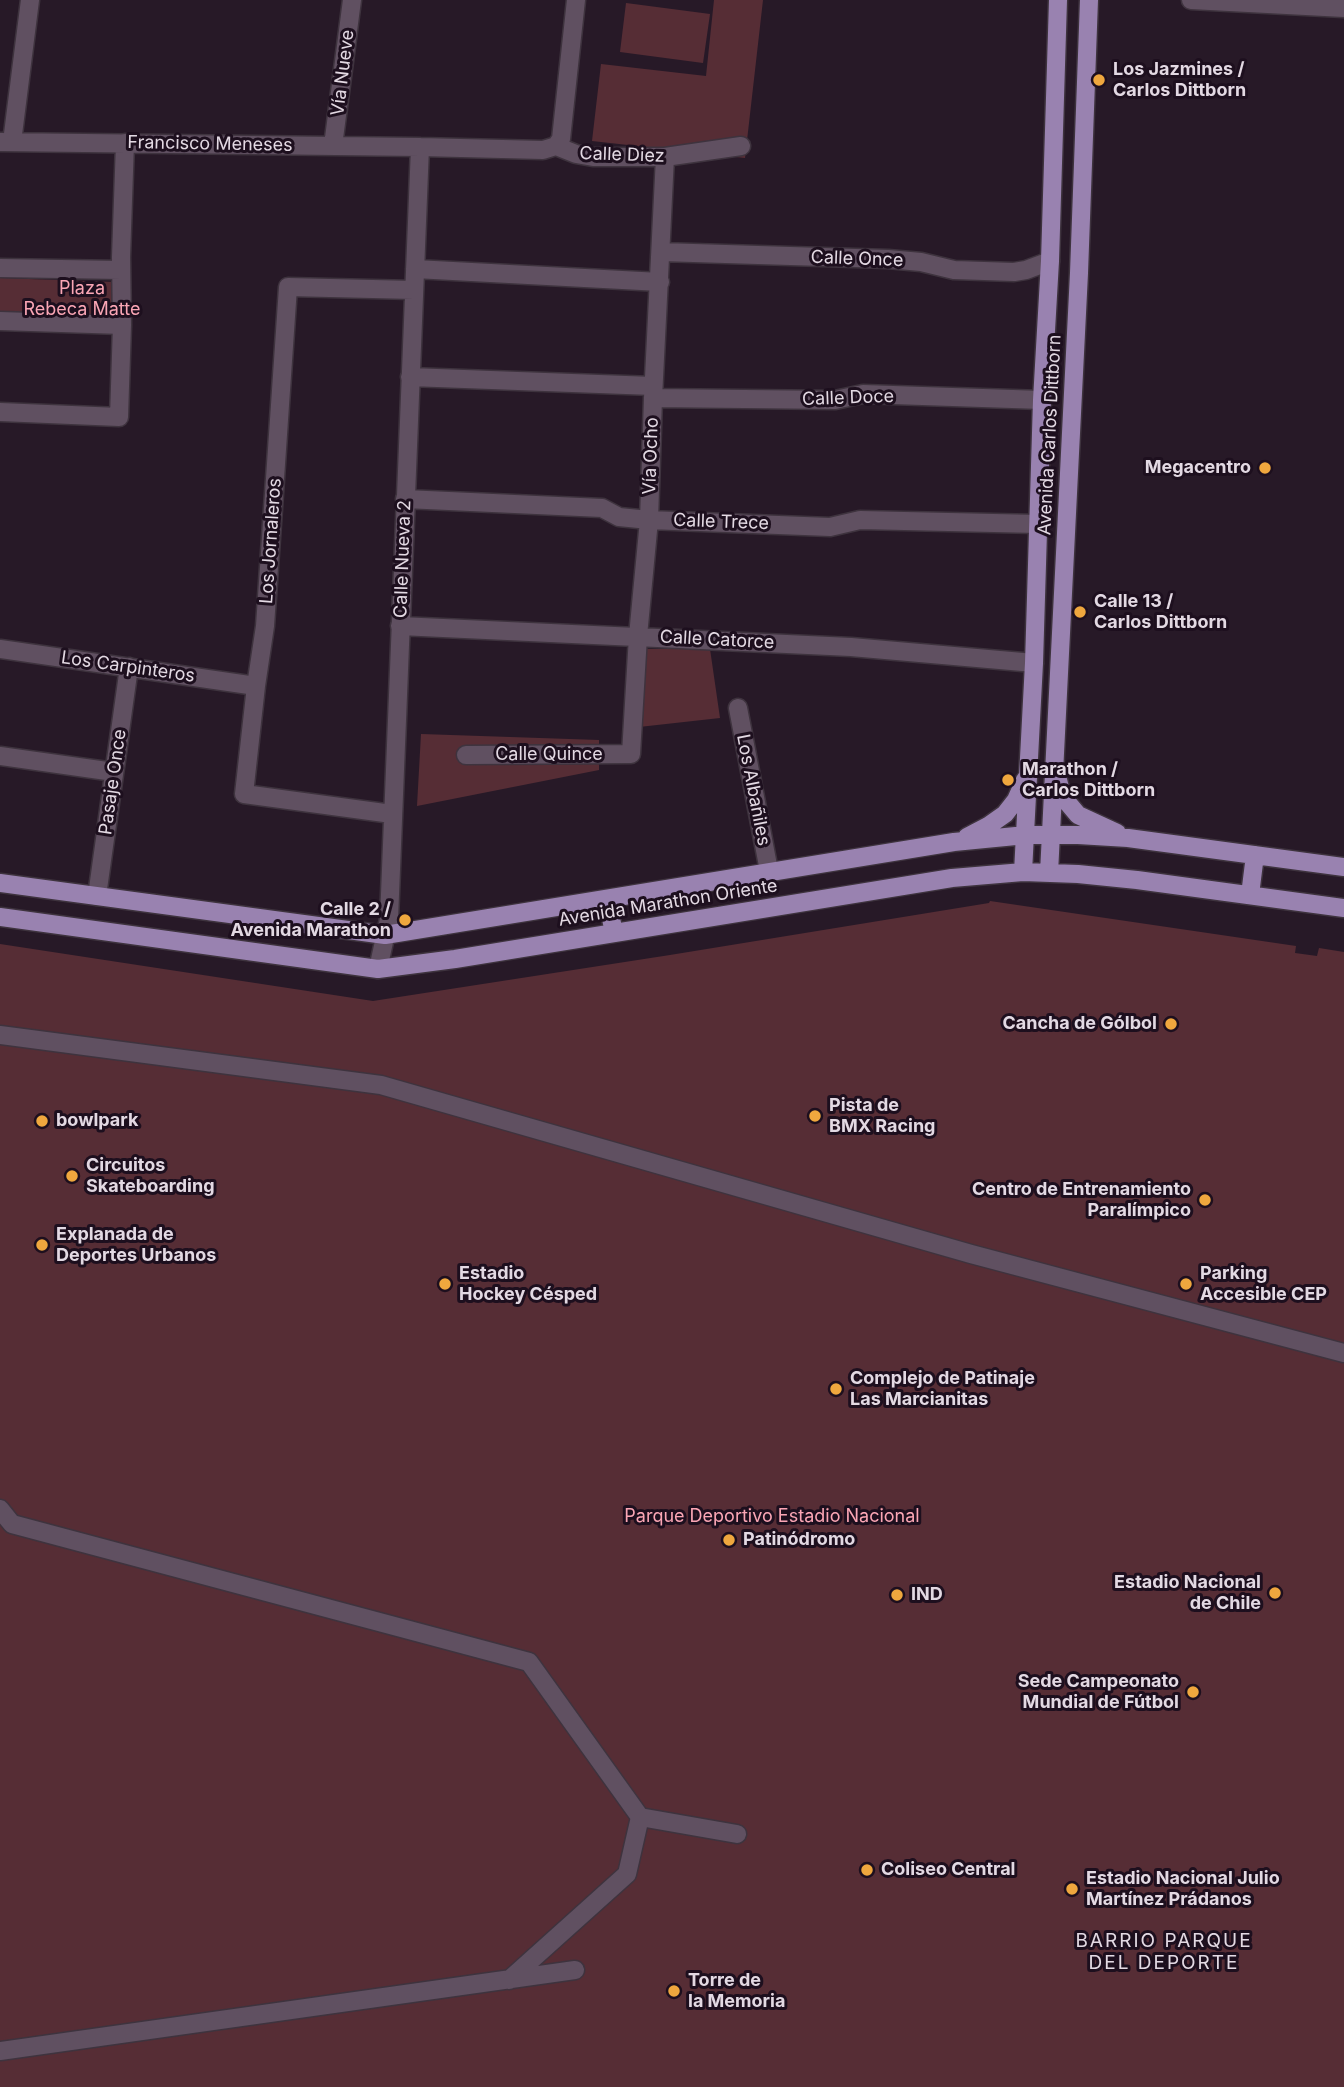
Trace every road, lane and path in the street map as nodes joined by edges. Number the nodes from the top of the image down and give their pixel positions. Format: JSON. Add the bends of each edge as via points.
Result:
{"nodes":[{"id":1,"x":30,"y":0,"type":"edge"},
{"id":2,"x":352,"y":0,"type":"edge"},
{"id":3,"x":576,"y":0,"type":"edge"},
{"id":4,"x":1058,"y":0,"type":"edge"},
{"id":5,"x":1090,"y":0,"type":"edge"},
{"id":6,"x":1191,"y":0,"type":"edge"},
{"id":7,"x":1344,"y":8,"type":"edge"},
{"id":8,"x":6,"y":142,"type":"edge"},
{"id":9,"x":125,"y":143,"type":"junction"},
{"id":10,"x":333,"y":146,"type":"junction"},
{"id":11,"x":556,"y":146,"type":"junction"},
{"id":12,"x":741,"y":146,"type":"dead end"},
{"id":13,"x":419,"y":147,"type":"junction"},
{"id":14,"x":665,"y":157,"type":"junction"},
{"id":15,"x":661,"y":252,"type":"junction"},
{"id":16,"x":1050,"y":261,"type":"junction"},
{"id":17,"x":0,"y":268,"type":"edge"},
{"id":18,"x":415,"y":269,"type":"junction"},
{"id":19,"x":121,"y":271,"type":"junction"},
{"id":20,"x":660,"y":282,"type":"junction"},
{"id":21,"x":414,"y":290,"type":"junction"},
{"id":22,"x":0,"y":321,"type":"edge"},
{"id":23,"x":122,"y":326,"type":"junction"},
{"id":24,"x":410,"y":377,"type":"junction"},
{"id":25,"x":653,"y":392,"type":"junction"},
{"id":26,"x":1042,"y":400,"type":"junction"},
{"id":27,"x":0,"y":412,"type":"edge"},
{"id":28,"x":405,"y":499,"type":"junction"},
{"id":29,"x":649,"y":520,"type":"junction"},
{"id":30,"x":1038,"y":524,"type":"junction"},
{"id":31,"x":400,"y":626,"type":"junction"},
{"id":32,"x":638,"y":636,"type":"junction"},
{"id":33,"x":0,"y":649,"type":"edge"},
{"id":34,"x":1034,"y":663,"type":"junction"},
{"id":35,"x":128,"y":667,"type":"junction"},
{"id":36,"x":256,"y":686,"type":"junction"},
{"id":37,"x":738,"y":708,"type":"dead end"},
{"id":38,"x":631,"y":754,"type":"joint"},
{"id":39,"x":466,"y":755,"type":"dead end"},
{"id":40,"x":0,"y":756,"type":"edge"},
{"id":41,"x":1030,"y":763,"type":"junction"},
{"id":42,"x":1055,"y":766,"type":"junction"},
{"id":43,"x":114,"y":772,"type":"junction"},
{"id":44,"x":392,"y":814,"type":"junction"},
{"id":45,"x":1051,"y":834,"type":"junction"},
{"id":46,"x":1026,"y":835,"type":"junction"},
{"id":47,"x":1128,"y":838,"type":"junction"},
{"id":48,"x":954,"y":842,"type":"junction"},
{"id":49,"x":1255,"y":855,"type":"junction"},
{"id":50,"x":1344,"y":867,"type":"edge"},
{"id":51,"x":769,"y":871,"type":"junction"},
{"id":52,"x":1023,"y":872,"type":"junction"},
{"id":53,"x":1049,"y":873,"type":"junction"},
{"id":54,"x":0,"y":883,"type":"edge"},
{"id":55,"x":1250,"y":895,"type":"junction"},
{"id":56,"x":97,"y":896,"type":"junction"},
{"id":57,"x":607,"y":900,"type":"junction"},
{"id":58,"x":1344,"y":908,"type":"edge"},
{"id":59,"x":0,"y":917,"type":"edge"},
{"id":60,"x":614,"y":933,"type":"junction"},
{"id":61,"x":385,"y":935,"type":"junction"},
{"id":62,"x":378,"y":969,"type":"junction"},
{"id":63,"x":0,"y":1035,"type":"edge"},
{"id":64,"x":1344,"y":1353,"type":"edge"},
{"id":65,"x":0,"y":1509,"type":"edge"},
{"id":66,"x":640,"y":1817,"type":"junction"},
{"id":67,"x":737,"y":1834,"type":"dead end"},
{"id":68,"x":575,"y":1970,"type":"dead end"},
{"id":69,"x":509,"y":1980,"type":"junction"},
{"id":70,"x":0,"y":2051,"type":"edge"}],
"edges":[{"from":1,"to":8,"type":"street"},
{"from":2,"to":10,"type":"street","name":"Vía Nueve"},
{"from":3,"to":11,"type":"street","via":[[561,139]]},
{"from":4,"to":16,"type":"main road","name":"Avenida Carlos Dittborn"},
{"from":5,"to":42,"type":"main road","name":"Avenida Carlos Dittborn"},
{"from":6,"to":7,"type":"street"},
{"from":8,"to":9,"type":"street","name":"Francisco Meneses"},
{"from":9,"to":10,"type":"street","name":"Francisco Meneses"},
{"from":9,"to":19,"type":"street"},
{"from":10,"to":13,"type":"street","name":"Francisco Meneses"},
{"from":11,"to":13,"type":"street","name":"Calle Diez","via":[[548,150]]},
{"from":11,"to":14,"type":"street","name":"Calle Diez","via":[[585,156]]},
{"from":12,"to":14,"type":"street","name":"Calle Diez"},
{"from":13,"to":18,"type":"street","name":"Calle Nueva 2"},
{"from":14,"to":15,"type":"street","name":"Vía Ocho"},
{"from":15,"to":16,"type":"street","name":"Calle Once","via":[[888,259],[1001,272],[1026,270]]},
{"from":15,"to":20,"type":"street","name":"Vía Ocho"},
{"from":16,"to":26,"type":"main road","name":"Avenida Carlos Dittborn"},
{"from":17,"to":19,"type":"street"},
{"from":18,"to":20,"type":"street"},
{"from":18,"to":21,"type":"street","name":"Calle Nueva 2"},
{"from":19,"to":23,"type":"street"},
{"from":20,"to":25,"type":"street","name":"Vía Ocho"},
{"from":21,"to":24,"type":"street","name":"Calle Nueva 2"},
{"from":21,"to":36,"type":"street","name":"Los Jornaleros","via":[[288,287],[265,626]]},
{"from":22,"to":23,"type":"street"},
{"from":23,"to":27,"type":"street","via":[[119,417]]},
{"from":24,"to":25,"type":"street","name":"Calle Doce"},
{"from":24,"to":28,"type":"street","name":"Calle Nueva 2"},
{"from":25,"to":26,"type":"street","name":"Calle Doce","via":[[835,400],[863,394]]},
{"from":25,"to":29,"type":"street","name":"Vía Ocho"},
{"from":26,"to":30,"type":"main road","name":"Avenida Carlos Dittborn"},
{"from":28,"to":29,"type":"street","name":"Calle Trece","via":[[602,508],[619,517]]},
{"from":28,"to":31,"type":"street","name":"Calle Nueva 2"},
{"from":29,"to":30,"type":"street","name":"Calle Trece","via":[[830,527],[860,520]]},
{"from":29,"to":32,"type":"street","name":"Vía Ocho"},
{"from":30,"to":34,"type":"main road","name":"Avenida Carlos Dittborn"},
{"from":31,"to":32,"type":"street","name":"Calle Catorce"},
{"from":31,"to":44,"type":"street","name":"Calle Nueva 2"},
{"from":32,"to":34,"type":"street","name":"Calle Catorce","via":[[851,647]]},
{"from":32,"to":38,"type":"street","name":"Vía Ocho"},
{"from":33,"to":35,"type":"street","name":"Los Carpinteros"},
{"from":34,"to":41,"type":"main road","name":"Avenida Carlos Dittborn"},
{"from":35,"to":36,"type":"street","name":"Los Carpinteros"},
{"from":35,"to":43,"type":"street","name":"Pasaje Once"},
{"from":36,"to":44,"type":"street","name":"Los Jornaleros","via":[[244,794]]},
{"from":37,"to":51,"type":"street","name":"Los Albañiles"},
{"from":38,"to":39,"type":"street","name":"Calle Quince"},
{"from":40,"to":43,"type":"street"},
{"from":41,"to":46,"type":"main road","name":"Avenida Carlos Dittborn"},
{"from":41,"to":48,"type":"main road","via":[[1016,800],[1005,814]]},
{"from":42,"to":45,"type":"main road","name":"Avenida Carlos Dittborn"},
{"from":42,"to":47,"type":"main road","via":[[1062,796],[1078,815]]},
{"from":43,"to":56,"type":"street","name":"Pasaje Once"},
{"from":44,"to":61,"type":"street","name":"Calle Nueva 2"},
{"from":45,"to":46,"type":"main road","name":"Avenida Marathon Oriente"},
{"from":45,"to":47,"type":"main road","name":"Avenida Marathon Oriente"},
{"from":45,"to":53,"type":"main road","name":"Avenida Carlos Dittborn"},
{"from":46,"to":48,"type":"main road","name":"Avenida Marathon Oriente"},
{"from":46,"to":52,"type":"main road","name":"Avenida Carlos Dittborn"},
{"from":47,"to":49,"type":"main road","name":"Avenida Marathon Oriente"},
{"from":48,"to":51,"type":"main road","name":"Avenida Marathon Oriente"},
{"from":49,"to":50,"type":"main road","name":"Avenida Marathon Oriente"},
{"from":49,"to":55,"type":"main road"},
{"from":51,"to":57,"type":"main road","name":"Avenida Marathon Oriente"},
{"from":52,"to":53,"type":"main road","name":"Avenida Marathon Oriente"},
{"from":52,"to":60,"type":"main road","name":"Avenida Marathon Oriente","via":[[952,878]]},
{"from":53,"to":55,"type":"main road","name":"Avenida Marathon Oriente"},
{"from":54,"to":56,"type":"main road","name":"Avenida Marathon Oriente"},
{"from":55,"to":58,"type":"main road","name":"Avenida Marathon Oriente"},
{"from":56,"to":61,"type":"main road","name":"Avenida Marathon Oriente"},
{"from":57,"to":60,"type":"main road"},
{"from":57,"to":61,"type":"main road","name":"Avenida Marathon Oriente"},
{"from":59,"to":62,"type":"main road","name":"Avenida Marathon Oriente"},
{"from":60,"to":62,"type":"main road","name":"Avenida Marathon Oriente"},
{"from":61,"to":62,"type":"street","name":"Calle Nueva 2"},
{"from":63,"to":64,"type":"street","via":[[381,1086],[971,1254]]},
{"from":65,"to":66,"type":"street","via":[[12,1524],[529,1662]]},
{"from":66,"to":67,"type":"street"},
{"from":66,"to":69,"type":"street","via":[[626,1874]]},
{"from":68,"to":69,"type":"street"},
{"from":69,"to":70,"type":"street"}]}
